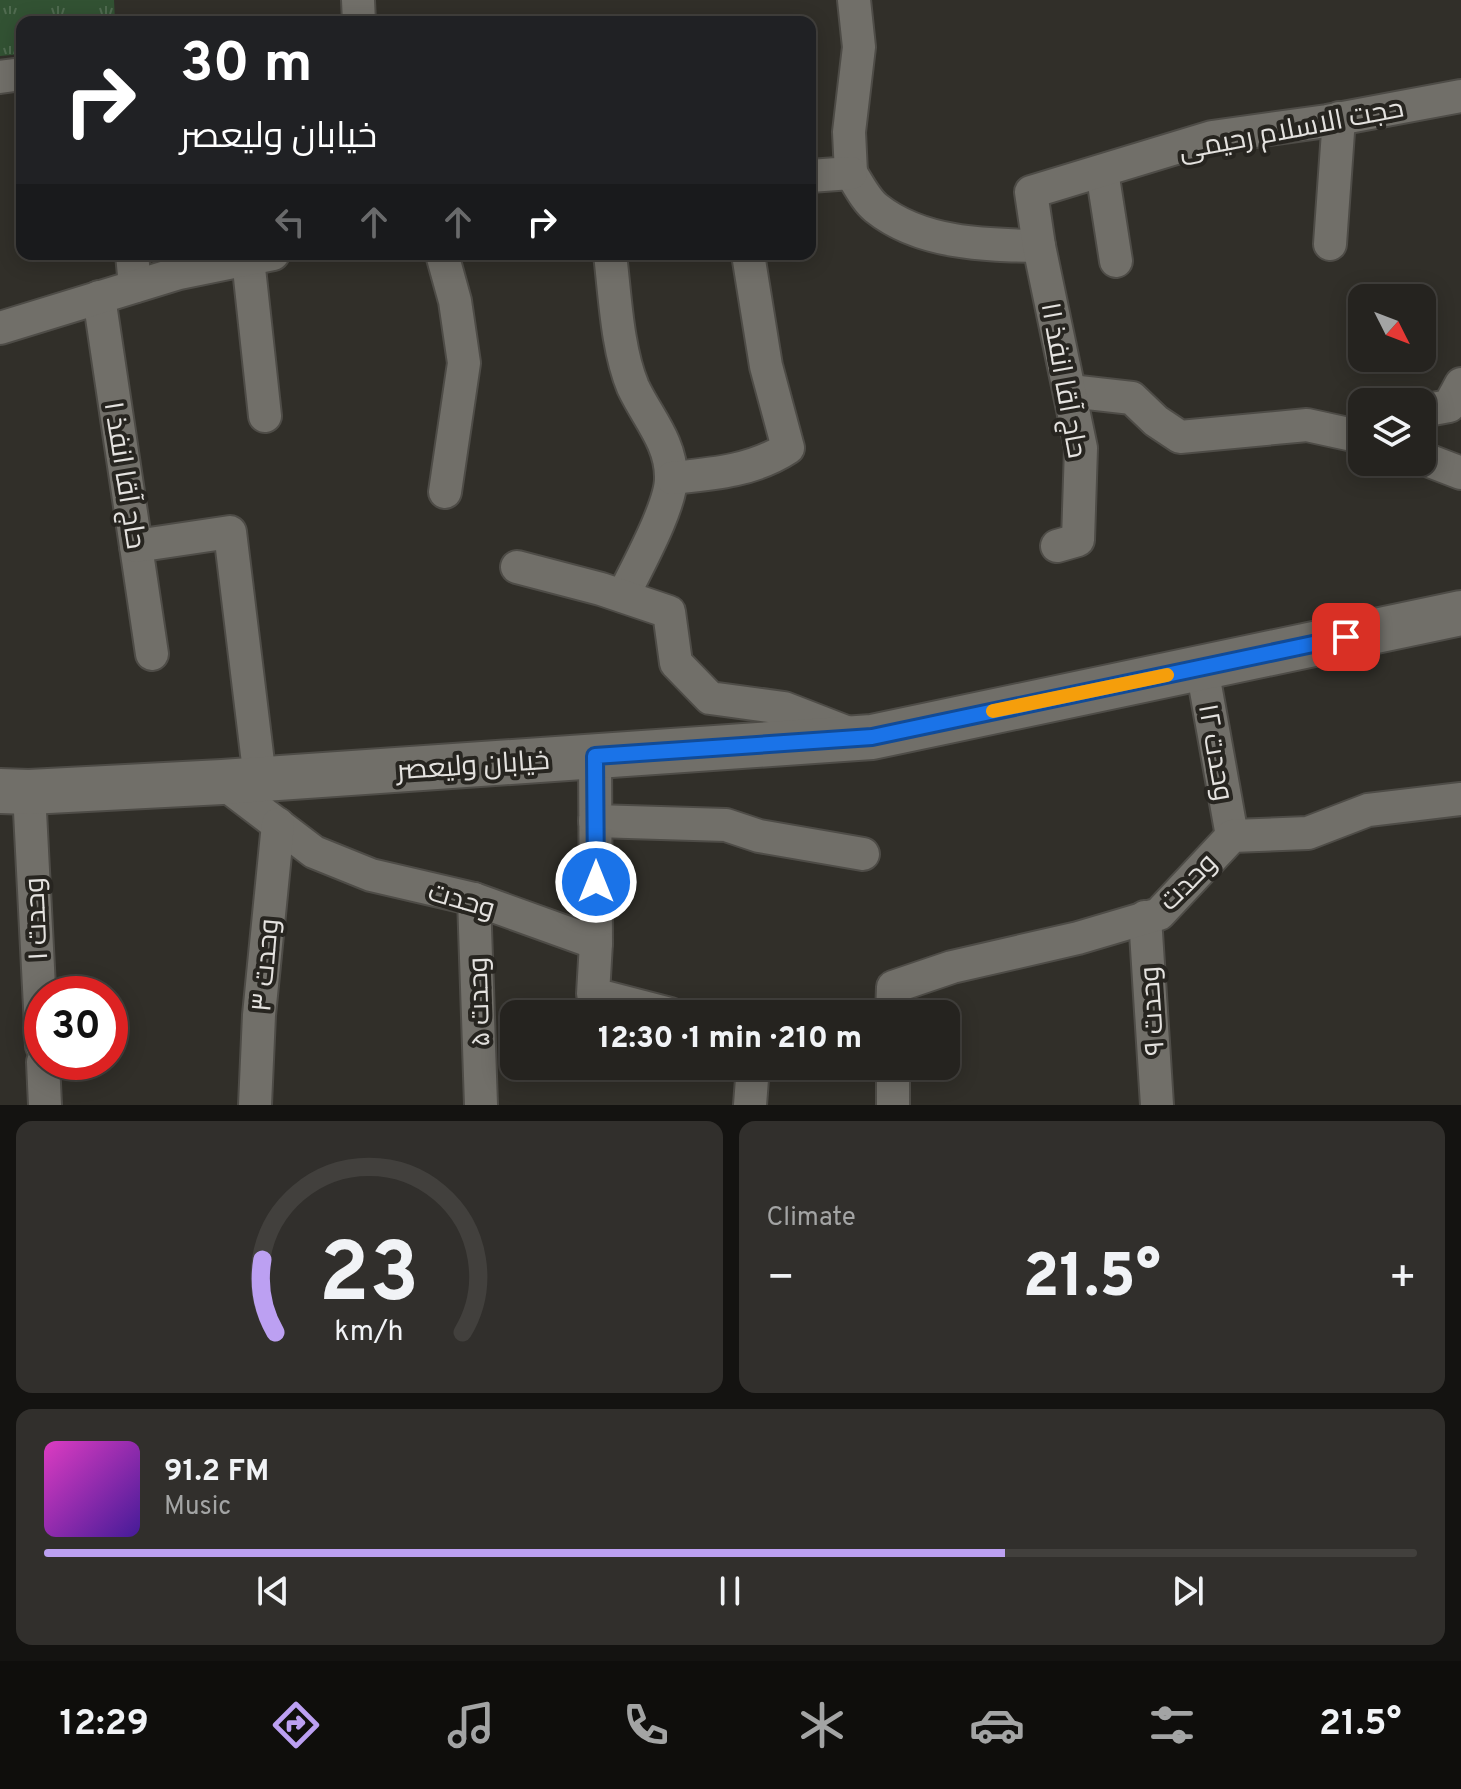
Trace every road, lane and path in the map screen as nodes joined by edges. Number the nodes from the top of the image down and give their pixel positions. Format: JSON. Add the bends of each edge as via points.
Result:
{"nodes":[{"id":1,"x":854,"y":0,"type":"edge"},
{"id":2,"x":1461,"y":96,"type":"edge"},
{"id":3,"x":1339,"y":118,"type":"junction"},
{"id":4,"x":1102,"y":171,"type":"junction"},
{"id":5,"x":851,"y":173,"type":"junction"},
{"id":6,"x":816,"y":176,"type":"edge"},
{"id":7,"x":1031,"y":192,"type":"joint"},
{"id":8,"x":1330,"y":244,"type":"dead end"},
{"id":9,"x":1039,"y":246,"type":"junction"},
{"id":10,"x":133,"y":260,"type":"edge"},
{"id":11,"x":241,"y":260,"type":"edge"},
{"id":12,"x":260,"y":260,"type":"edge"},
{"id":13,"x":444,"y":260,"type":"edge"},
{"id":14,"x":611,"y":260,"type":"edge"},
{"id":15,"x":749,"y":260,"type":"edge"},
{"id":16,"x":1116,"y":261,"type":"dead end"},
{"id":17,"x":135,"y":286,"type":"junction"},
{"id":18,"x":99,"y":297,"type":"junction"},
{"id":19,"x":0,"y":328,"type":"edge"},
{"id":20,"x":1461,"y":384,"type":"edge"},
{"id":21,"x":1070,"y":391,"type":"junction"},
{"id":22,"x":1436,"y":408,"type":"edge"},
{"id":23,"x":265,"y":416,"type":"dead end"},
{"id":24,"x":1348,"y":434,"type":"edge"},
{"id":25,"x":1436,"y":463,"type":"edge"},
{"id":26,"x":1461,"y":473,"type":"edge"},
{"id":27,"x":672,"y":478,"type":"junction"},
{"id":28,"x":445,"y":492,"type":"dead end"},
{"id":29,"x":136,"y":546,"type":"junction"},
{"id":30,"x":1057,"y":546,"type":"dead end"},
{"id":31,"x":517,"y":567,"type":"dead end"},
{"id":32,"x":623,"y":596,"type":"junction"},
{"id":33,"x":1461,"y":613,"type":"edge"},
{"id":34,"x":152,"y":654,"type":"dead end"},
{"id":35,"x":1202,"y":668,"type":"junction"},
{"id":36,"x":861,"y":738,"type":"junction"},
{"id":37,"x":595,"y":756,"type":"junction"},
{"id":38,"x":241,"y":780,"type":"junction"},
{"id":39,"x":14,"y":791,"type":"edge"},
{"id":40,"x":1461,"y":799,"type":"edge"},
{"id":41,"x":595,"y":821,"type":"junction"},
{"id":42,"x":278,"y":824,"type":"junction"},
{"id":43,"x":1232,"y":836,"type":"junction"},
{"id":44,"x":863,"y":854,"type":"dead end"},
{"id":45,"x":474,"y":899,"type":"junction"},
{"id":46,"x":1145,"y":917,"type":"junction"},
{"id":47,"x":596,"y":943,"type":"junction"},
{"id":48,"x":34,"y":976,"type":"edge"},
{"id":49,"x":616,"y":1000,"type":"edge"},
{"id":50,"x":893,"y":1000,"type":"edge"},
{"id":51,"x":44,"y":1080,"type":"edge"},
{"id":52,"x":752,"y":1080,"type":"edge"},
{"id":53,"x":893,"y":1080,"type":"edge"},
{"id":54,"x":45,"y":1105,"type":"edge"},
{"id":55,"x":255,"y":1105,"type":"edge"},
{"id":56,"x":481,"y":1105,"type":"edge"},
{"id":57,"x":750,"y":1105,"type":"edge"},
{"id":58,"x":893,"y":1105,"type":"edge"},
{"id":59,"x":1157,"y":1105,"type":"edge"}],
"edges":[{"from":1,"to":5,"type":"street","via":[[859,47],[849,132]]},
{"from":2,"to":3,"type":"street","name":"حجت الاسلام رحیمی"},
{"from":3,"to":4,"type":"street","name":"حجت الاسلام رحیمی","via":[[1212,137]]},
{"from":3,"to":8,"type":"street"},
{"from":4,"to":7,"type":"street","name":"حجت الاسلام رحیمی"},
{"from":4,"to":16,"type":"street"},
{"from":5,"to":6,"type":"street"},
{"from":5,"to":9,"type":"street","via":[[875,208],[917,231],[983,245]]},
{"from":7,"to":9,"type":"street","name":"حاج آقا انفذ ۱۱"},
{"from":9,"to":21,"type":"street","name":"حاج آقا انفذ ۱۱"},
{"from":10,"to":17,"type":"street"},
{"from":11,"to":17,"type":"street"},
{"from":12,"to":23,"type":"street"},
{"from":13,"to":28,"type":"street","via":[[464,363]]},
{"from":14,"to":27,"type":"street","via":[[633,386],[665,442]]},
{"from":15,"to":27,"type":"street","via":[[766,366],[788,448],[729,472]]},
{"from":17,"to":18,"type":"street"},
{"from":18,"to":19,"type":"street"},
{"from":18,"to":29,"type":"street","name":"حاج آقا انفذ ۱"},
{"from":20,"to":22,"type":"street","via":[[1449,406]]},
{"from":21,"to":24,"type":"street","via":[[1132,398],[1180,437],[1307,425]]},
{"from":21,"to":30,"type":"street","name":"حاج آقا انفذ ۱۱","via":[[1081,448],[1079,529],[1078,540]]},
{"from":25,"to":26,"type":"street"},
{"from":27,"to":32,"type":"street"},
{"from":29,"to":34,"type":"street","name":"حاج آقا انفذ ۱"},
{"from":29,"to":38,"type":"street","via":[[230,532]]},
{"from":31,"to":32,"type":"street"},
{"from":32,"to":36,"type":"street","via":[[669,612],[676,663],[710,698],[784,708]]},
{"from":33,"to":35,"type":"street","name":"خیابان ولیعصر"},
{"from":35,"to":36,"type":"street","name":"خیابان ولیعصر"},
{"from":35,"to":43,"type":"street","name":"وحدت ۱۲"},
{"from":36,"to":37,"type":"street","name":"خیابان ولیعصر"},
{"from":37,"to":38,"type":"street","name":"خیابان ولیعصر"},
{"from":37,"to":41,"type":"street"},
{"from":38,"to":39,"type":"street","name":"خیابان ولیعصر"},
{"from":38,"to":42,"type":"street","name":"وحدت"},
{"from":39,"to":48,"type":"street","name":"وحدت ۱"},
{"from":40,"to":43,"type":"street","name":"وحدت","via":[[1368,810],[1308,833]]},
{"from":41,"to":44,"type":"street","via":[[726,825]]},
{"from":41,"to":47,"type":"street"},
{"from":42,"to":45,"type":"street","name":"وحدت","via":[[314,852],[371,875]]},
{"from":42,"to":55,"type":"street","name":"وحدت ۳"},
{"from":43,"to":46,"type":"street","name":"وحدت","via":[[1159,914]]},
{"from":45,"to":47,"type":"street","name":"وحدت"},
{"from":45,"to":56,"type":"street","name":"وحدت ۵"},
{"from":46,"to":50,"type":"street","name":"وحدت","via":[[952,967],[893,987]]},
{"from":46,"to":59,"type":"street","name":"وحدت ۹"},
{"from":47,"to":49,"type":"street","via":[[593,994]]},
{"from":51,"to":54,"type":"street"},
{"from":52,"to":57,"type":"street"},
{"from":53,"to":58,"type":"street"}]}
